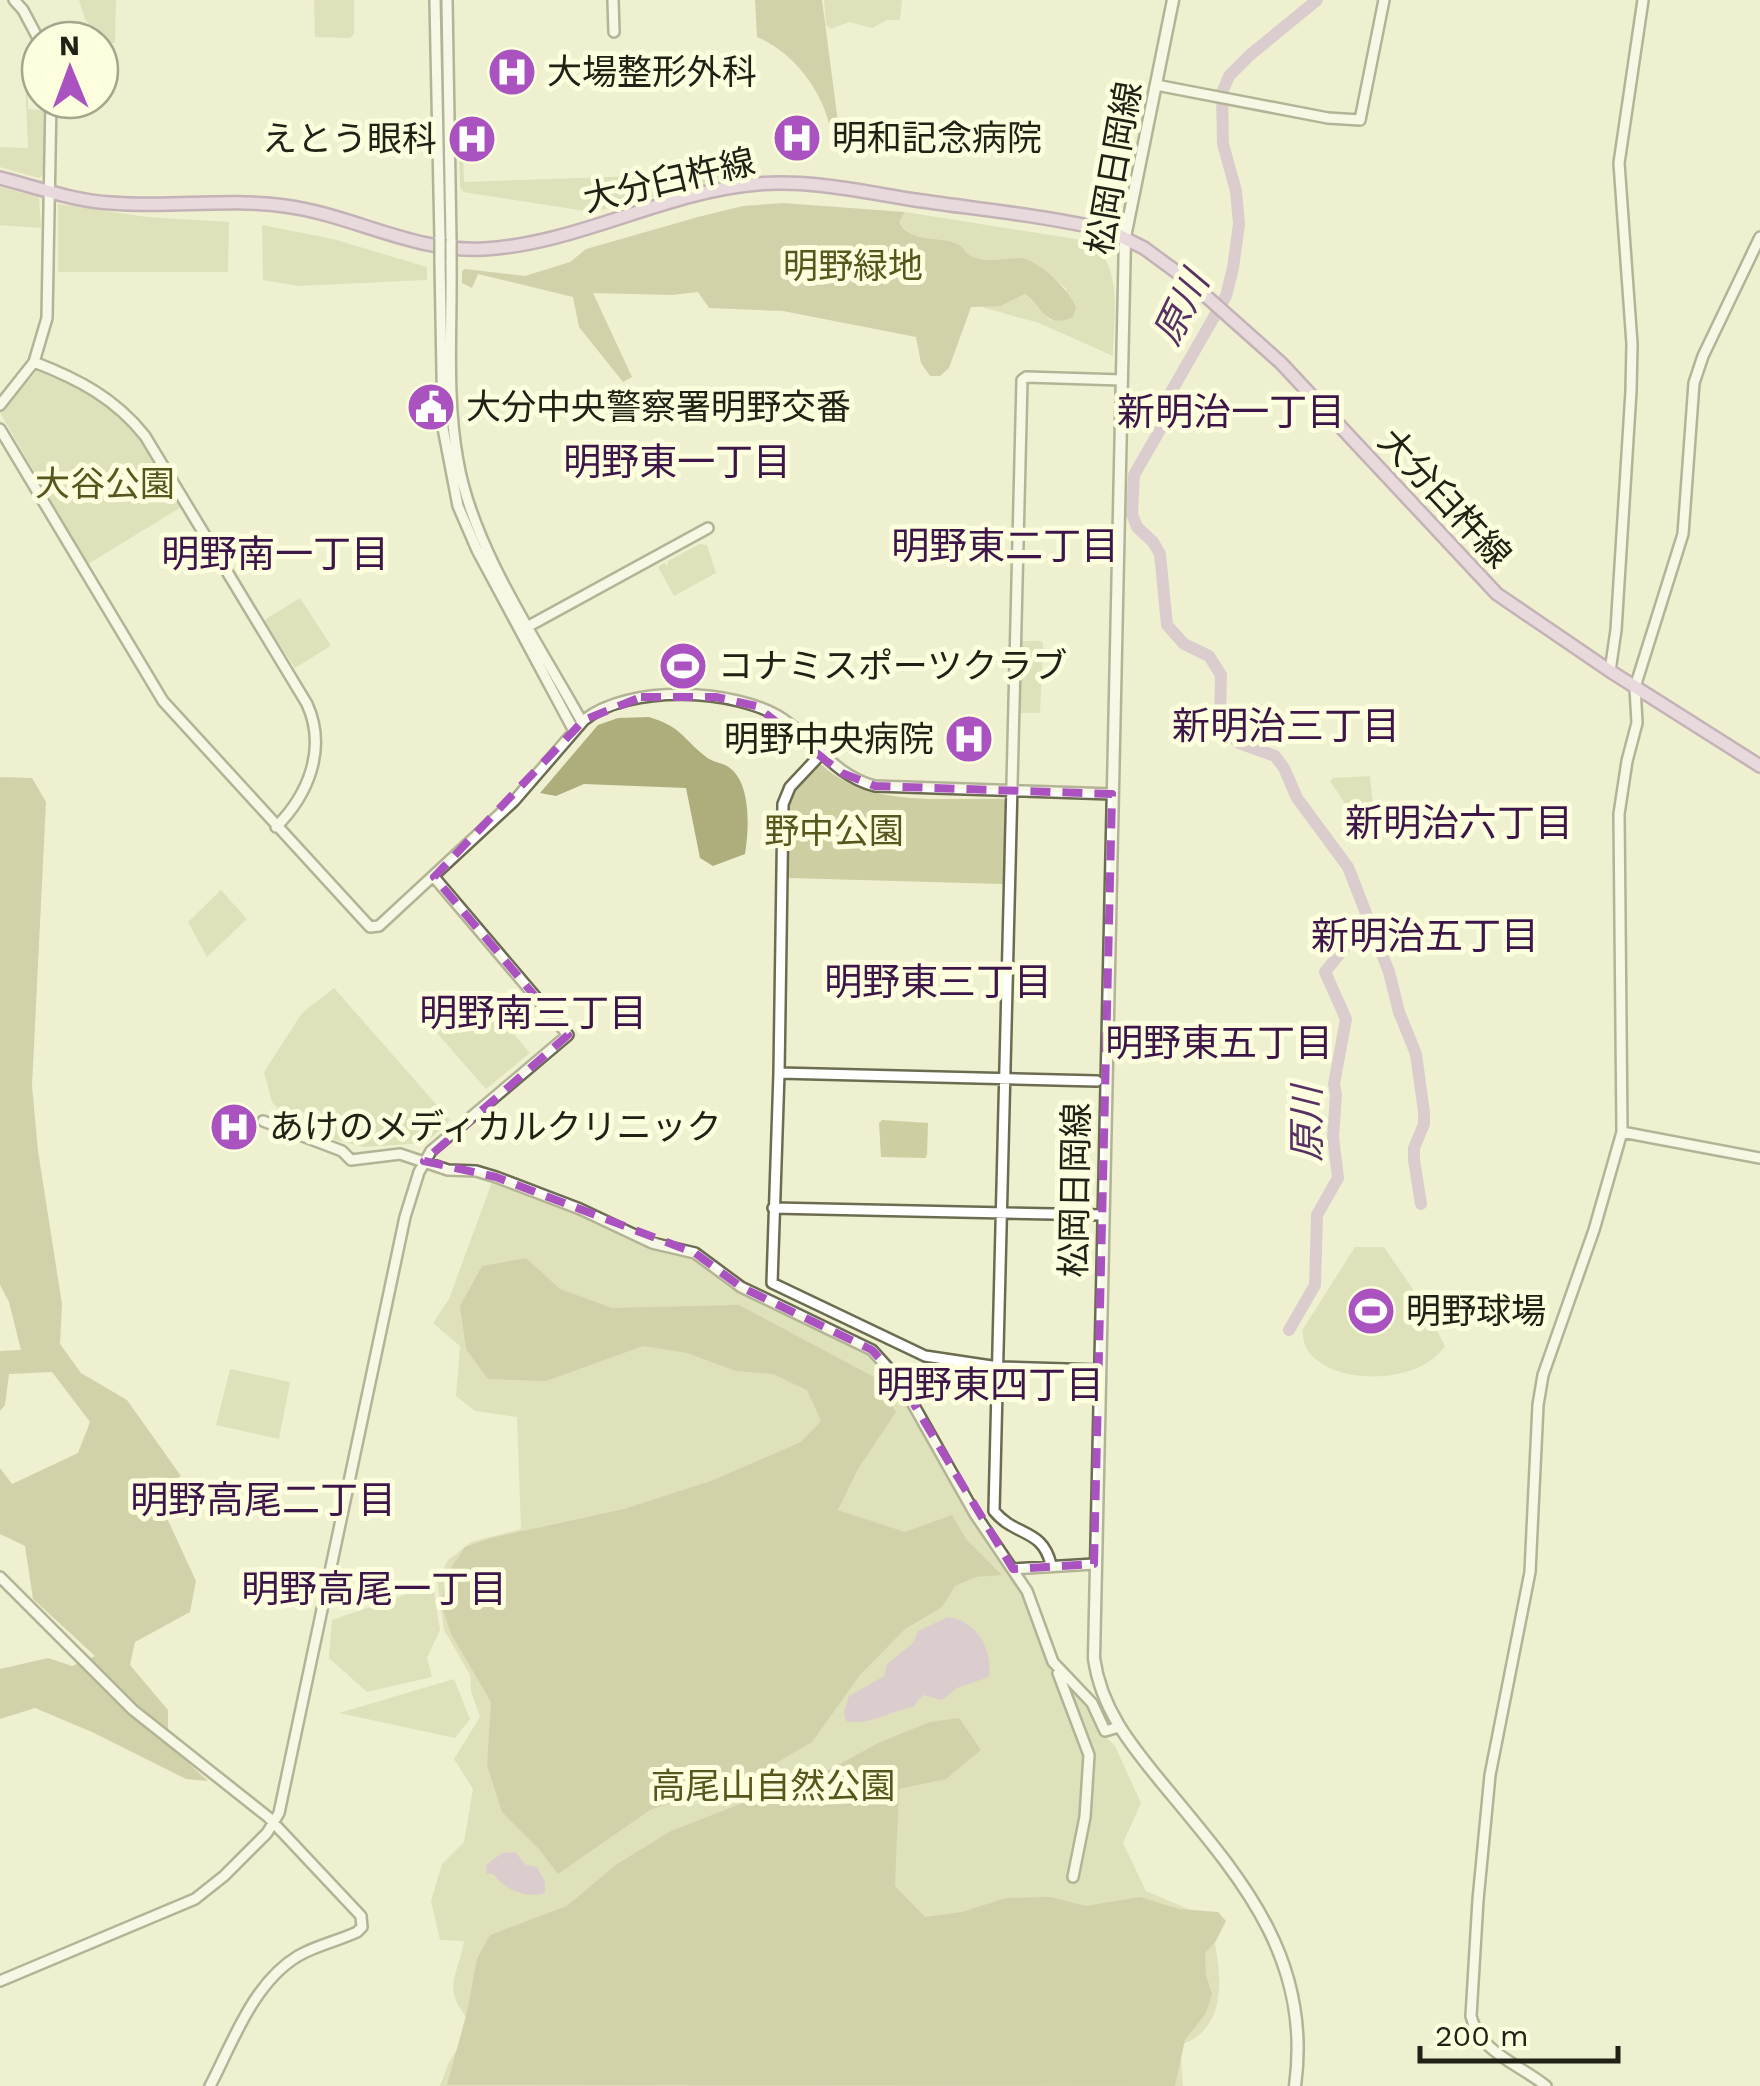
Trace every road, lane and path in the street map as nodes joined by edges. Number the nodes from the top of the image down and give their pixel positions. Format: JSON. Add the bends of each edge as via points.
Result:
{"nodes":[{"id":1,"x":434,"y":0,"type":"edge"},
{"id":2,"x":447,"y":0,"type":"edge"},
{"id":3,"x":613,"y":0,"type":"edge"},
{"id":4,"x":1173,"y":0,"type":"edge"},
{"id":5,"x":1384,"y":0,"type":"edge"},
{"id":6,"x":1643,"y":0,"type":"edge"},
{"id":7,"x":614,"y":32,"type":"dead end"},
{"id":8,"x":1156,"y":85,"type":"junction"},
{"id":9,"x":50,"y":120,"type":"edge"},
{"id":10,"x":0,"y":178,"type":"edge"},
{"id":11,"x":48,"y":190,"type":"junction"},
{"id":12,"x":1125,"y":237,"type":"junction"},
{"id":13,"x":1760,"y":237,"type":"edge"},
{"id":14,"x":445,"y":241,"type":"junction"},
{"id":15,"x":34,"y":362,"type":"junction"},
{"id":16,"x":1122,"y":380,"type":"junction"},
{"id":17,"x":0,"y":406,"type":"edge"},
{"id":18,"x":0,"y":430,"type":"edge"},
{"id":19,"x":708,"y":528,"type":"dead end"},
{"id":20,"x":524,"y":628,"type":"junction"},
{"id":21,"x":1610,"y":671,"type":"junction"},
{"id":22,"x":1635,"y":686,"type":"junction"},
{"id":23,"x":582,"y":722,"type":"junction"},
{"id":24,"x":574,"y":732,"type":"junction"},
{"id":25,"x":821,"y":754,"type":"junction"},
{"id":26,"x":1760,"y":766,"type":"edge"},
{"id":27,"x":1012,"y":792,"type":"junction"},
{"id":28,"x":1112,"y":794,"type":"junction"},
{"id":29,"x":276,"y":827,"type":"junction"},
{"id":30,"x":434,"y":877,"type":"junction"},
{"id":31,"x":780,"y":1073,"type":"junction"},
{"id":32,"x":1005,"y":1078,"type":"junction"},
{"id":33,"x":1097,"y":1081,"type":"dead end"},
{"id":34,"x":263,"y":1121,"type":"dead end"},
{"id":35,"x":1622,"y":1132,"type":"junction"},
{"id":36,"x":1760,"y":1158,"type":"edge"},
{"id":37,"x":424,"y":1161,"type":"junction"},
{"id":38,"x":774,"y":1208,"type":"junction"},
{"id":39,"x":1002,"y":1213,"type":"junction"},
{"id":40,"x":1102,"y":1215,"type":"junction"},
{"id":41,"x":998,"y":1367,"type":"junction"},
{"id":42,"x":1098,"y":1370,"type":"junction"},
{"id":43,"x":1094,"y":1564,"type":"junction"},
{"id":44,"x":1052,"y":1565,"type":"junction"},
{"id":45,"x":1013,"y":1569,"type":"junction"},
{"id":46,"x":0,"y":1577,"type":"edge"},
{"id":47,"x":1058,"y":1670,"type":"junction"},
{"id":48,"x":1119,"y":1727,"type":"junction"},
{"id":49,"x":274,"y":1824,"type":"junction"},
{"id":50,"x":1073,"y":1877,"type":"dead end"},
{"id":51,"x":0,"y":1981,"type":"edge"},
{"id":52,"x":210,"y":2086,"type":"edge"},
{"id":53,"x":1295,"y":2086,"type":"edge"},
{"id":54,"x":1546,"y":2086,"type":"edge"}],
"edges":[{"from":1,"to":14,"type":"street"},
{"from":2,"to":14,"type":"street"},
{"from":3,"to":7,"type":"street"},
{"from":4,"to":8,"type":"main road","name":"松岡日岡線"},
{"from":5,"to":8,"type":"street","via":[[1360,120]]},
{"from":6,"to":21,"type":"street","via":[[1619,163],[1632,391]]},
{"from":8,"to":12,"type":"main road","name":"松岡日岡線"},
{"from":9,"to":11,"type":"street"},
{"from":10,"to":11,"type":"main road","name":"大分臼杵線"},
{"from":11,"to":12,"type":"main road","name":"大分臼杵線","via":[[112,204],[285,206],[464,250],[514,246],[708,193],[770,184],[819,185],[1049,219]]},
{"from":11,"to":15,"type":"street","via":[[48,310]]},
{"from":12,"to":16,"type":"main road","name":"松岡日岡線"},
{"from":12,"to":21,"type":"main road","name":"大分臼杵線","via":[[1282,363],[1497,594]]},
{"from":13,"to":22,"type":"street","via":[[1694,383],[1683,534]]},
{"from":14,"to":20,"type":"street","bridge":true,"via":[[442,413],[450,478],[468,533]]},
{"from":15,"to":17,"type":"street"},
{"from":15,"to":29,"type":"street","via":[[93,388],[145,436],[307,704],[317,746],[300,798]]},
{"from":16,"to":27,"type":"street","via":[[1022,378]]},
{"from":16,"to":28,"type":"main road","name":"松岡日岡線"},
{"from":18,"to":29,"type":"street","via":[[163,701]]},
{"from":19,"to":20,"type":"street"},
{"from":20,"to":23,"type":"street"},
{"from":20,"to":24,"type":"street"},
{"from":21,"to":22,"type":"main road","name":"大分臼杵線"},
{"from":22,"to":26,"type":"main road","name":"大分臼杵線"},
{"from":22,"to":35,"type":"street","via":[[1637,724],[1619,814]]},
{"from":23,"to":24,"type":"street"},
{"from":23,"to":25,"type":"street","via":[[627,700],[716,696],[774,714]]},
{"from":24,"to":30,"type":"street"},
{"from":25,"to":27,"type":"street","via":[[848,776],[876,786]]},
{"from":25,"to":31,"type":"street","via":[[783,800]]},
{"from":27,"to":28,"type":"street"},
{"from":27,"to":32,"type":"street"},
{"from":28,"to":40,"type":"main road","name":"松岡日岡線"},
{"from":29,"to":30,"type":"street","via":[[370,927]]},
{"from":30,"to":37,"type":"street","via":[[568,1035]]},
{"from":31,"to":32,"type":"street"},
{"from":31,"to":38,"type":"street"},
{"from":32,"to":33,"type":"street"},
{"from":32,"to":39,"type":"street"},
{"from":34,"to":37,"type":"street","via":[[350,1160],[400,1154]]},
{"from":35,"to":36,"type":"street"},
{"from":35,"to":54,"type":"street","via":[[1543,1375],[1530,1572],[1482,1841],[1474,2030]]},
{"from":37,"to":45,"type":"street","via":[[496,1177],[652,1242],[695,1253],[741,1286],[872,1350],[900,1381]]},
{"from":37,"to":49,"type":"street","via":[[406,1217]]},
{"from":38,"to":39,"type":"street"},
{"from":38,"to":41,"type":"street","via":[[772,1282],[925,1356]]},
{"from":39,"to":40,"type":"street"},
{"from":39,"to":41,"type":"street"},
{"from":40,"to":42,"type":"main road","name":"松岡日岡線"},
{"from":41,"to":42,"type":"street"},
{"from":41,"to":44,"type":"street","via":[[994,1510],[1004,1524],[1046,1546]]},
{"from":42,"to":43,"type":"main road","name":"松岡日岡線"},
{"from":43,"to":44,"type":"street"},
{"from":43,"to":48,"type":"main road","name":"松岡日岡線","via":[[1095,1665]]},
{"from":44,"to":45,"type":"street"},
{"from":45,"to":47,"type":"street"},
{"from":46,"to":49,"type":"street","via":[[133,1710]]},
{"from":47,"to":48,"type":"street","via":[[1092,1703],[1105,1731]]},
{"from":47,"to":50,"type":"street","via":[[1089,1755]]},
{"from":48,"to":53,"type":"main road","name":"松岡日岡線","via":[[1266,1920],[1296,2012]]},
{"from":49,"to":51,"type":"street","via":[[187,1904]]},
{"from":49,"to":52,"type":"street","via":[[360,1913],[362,1924],[274,1976]]}]}
